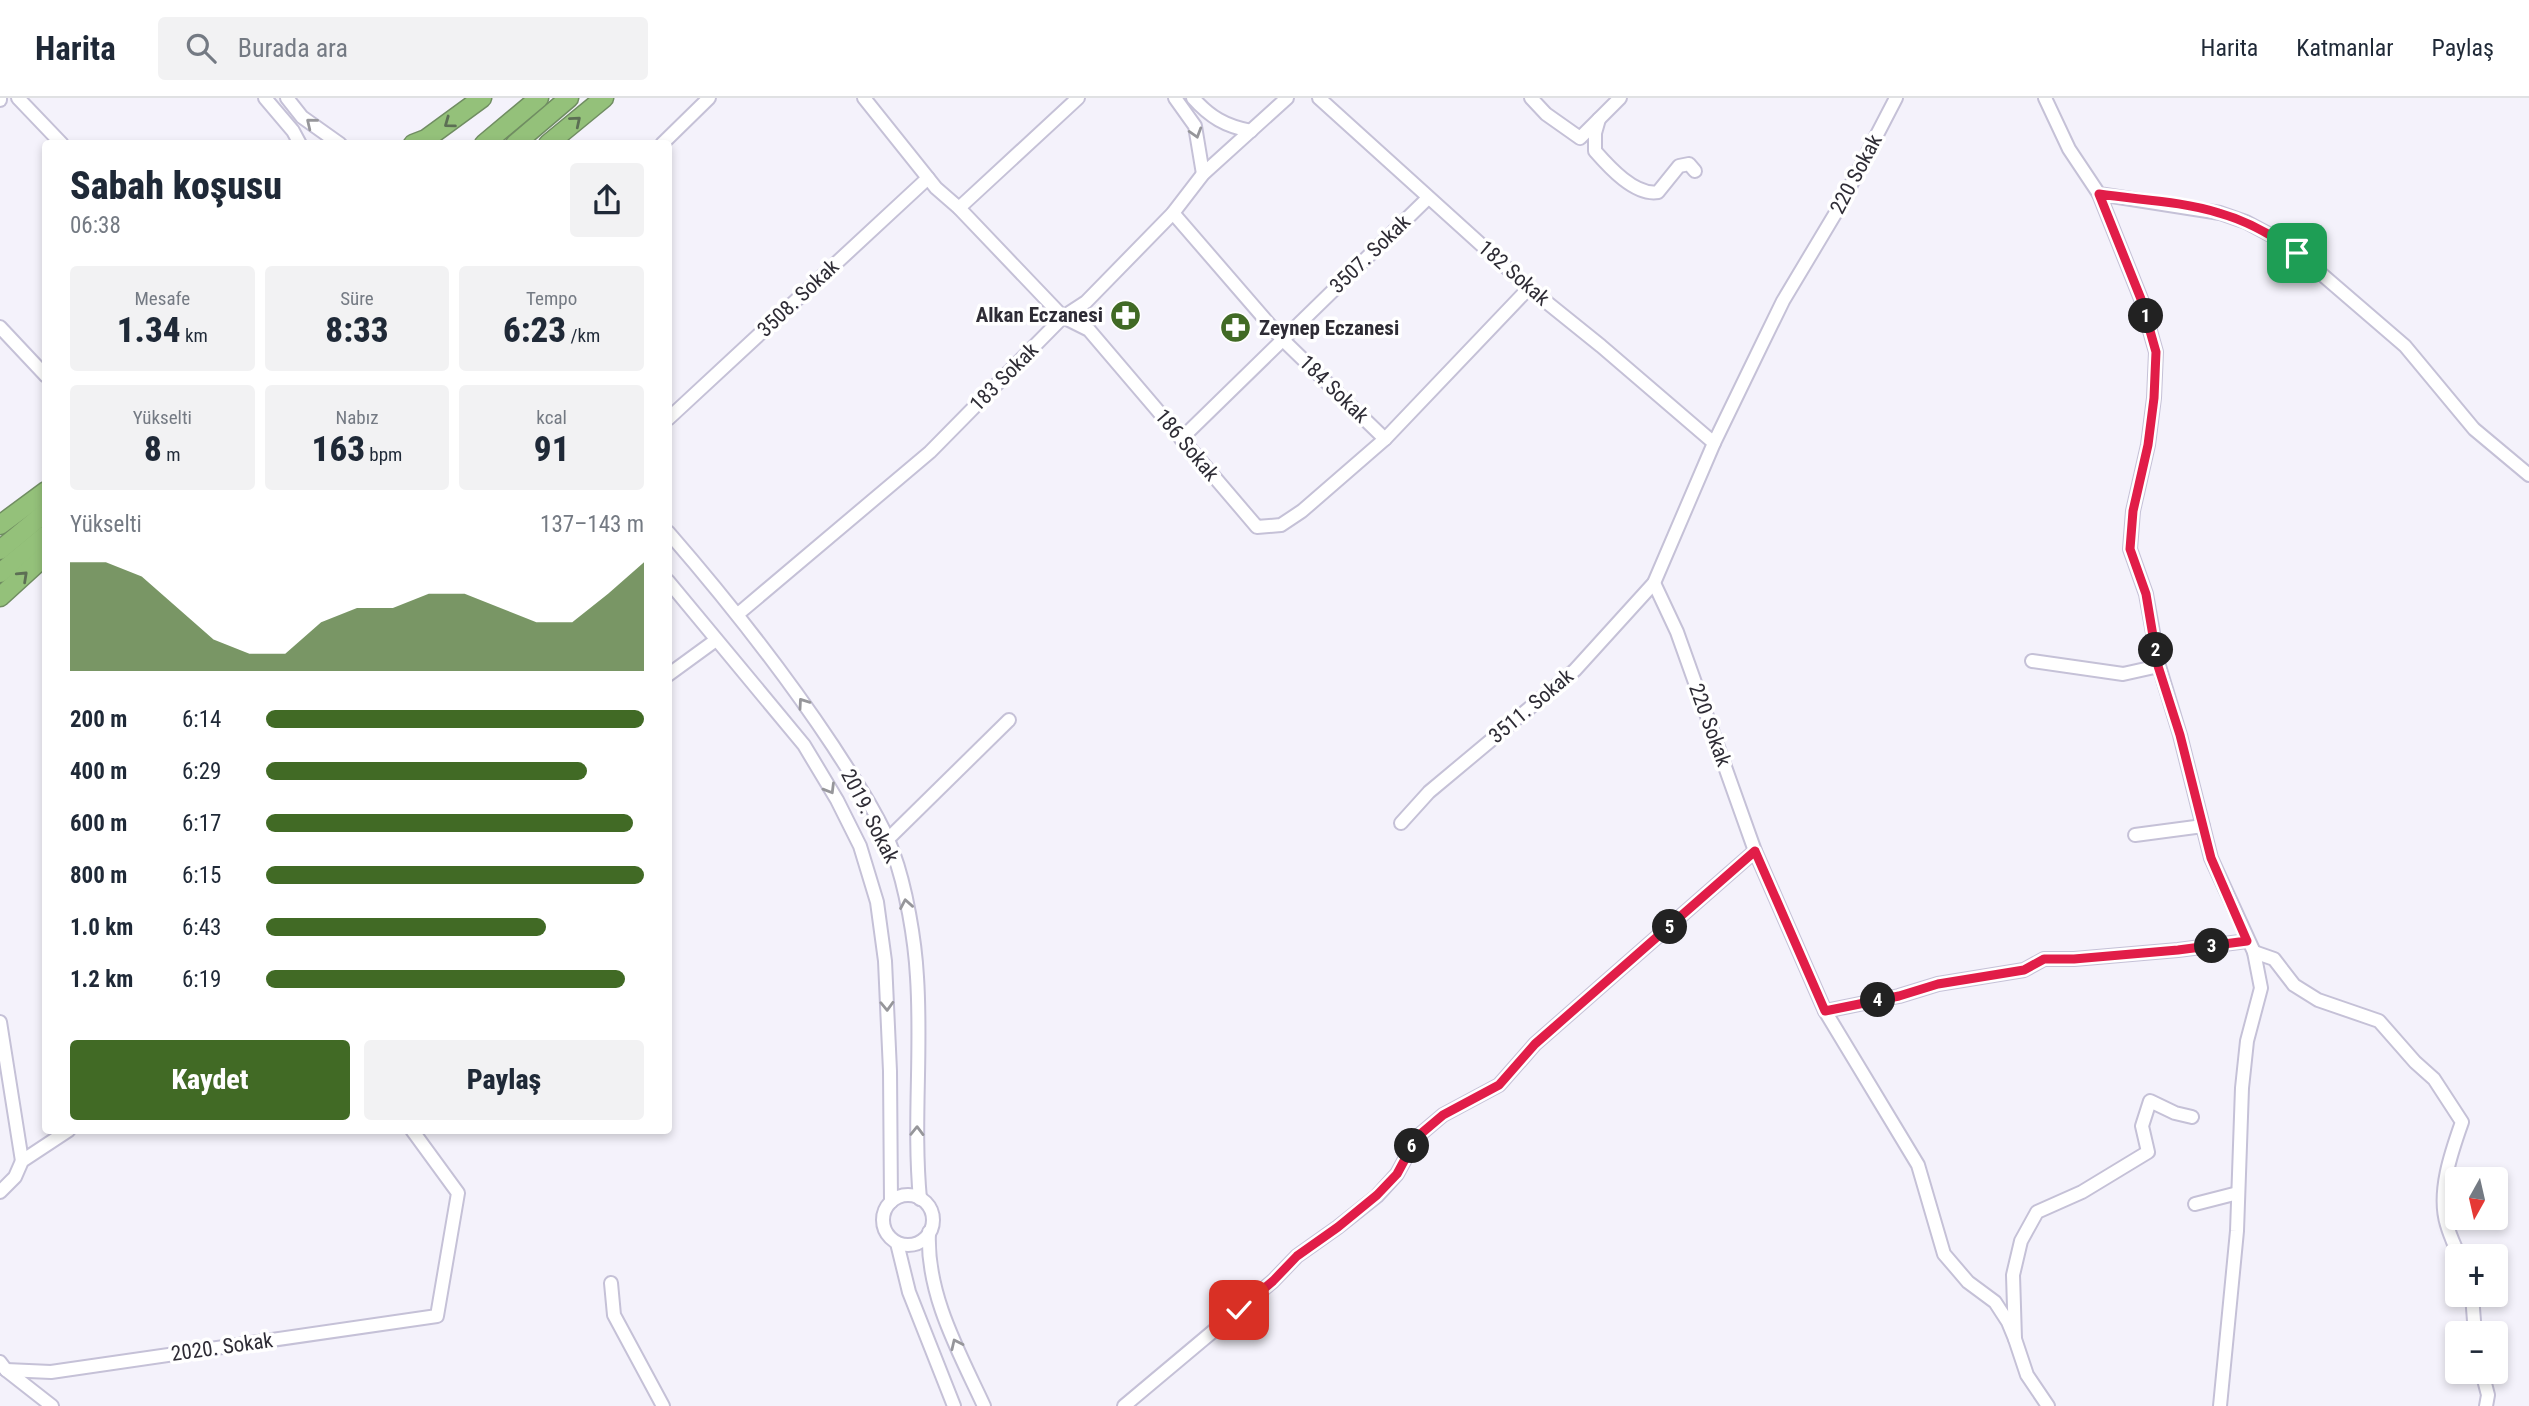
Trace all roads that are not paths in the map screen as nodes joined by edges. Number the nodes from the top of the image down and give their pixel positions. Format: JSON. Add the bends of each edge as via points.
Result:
{"nodes":[{"id":1,"x":18,"y":98,"type":"edge"},
{"id":2,"x":265,"y":98,"type":"edge"},
{"id":3,"x":287,"y":98,"type":"edge"},
{"id":4,"x":482,"y":98,"type":"edge"},
{"id":5,"x":539,"y":98,"type":"edge"},
{"id":6,"x":569,"y":98,"type":"edge"},
{"id":7,"x":604,"y":98,"type":"edge"},
{"id":8,"x":709,"y":98,"type":"edge"},
{"id":9,"x":864,"y":98,"type":"edge"},
{"id":10,"x":1078,"y":98,"type":"edge"},
{"id":11,"x":1175,"y":98,"type":"edge"},
{"id":12,"x":1193,"y":98,"type":"edge"},
{"id":13,"x":1287,"y":98,"type":"edge"},
{"id":14,"x":1319,"y":98,"type":"edge"},
{"id":15,"x":1531,"y":98,"type":"edge"},
{"id":16,"x":1620,"y":98,"type":"edge"},
{"id":17,"x":1896,"y":98,"type":"edge"},
{"id":18,"x":2045,"y":98,"type":"edge"},
{"id":19,"x":1599,"y":119,"type":"junction"},
{"id":20,"x":1251,"y":131,"type":"junction"},
{"id":21,"x":58,"y":140,"type":"edge"},
{"id":22,"x":298,"y":140,"type":"edge"},
{"id":23,"x":334,"y":140,"type":"edge"},
{"id":24,"x":423,"y":140,"type":"edge"},
{"id":25,"x":489,"y":140,"type":"edge"},
{"id":26,"x":520,"y":140,"type":"edge"},
{"id":27,"x":553,"y":140,"type":"edge"},
{"id":28,"x":666,"y":140,"type":"edge"},
{"id":29,"x":1695,"y":171,"type":"dead end"},
{"id":30,"x":1203,"y":174,"type":"junction"},
{"id":31,"x":928,"y":178,"type":"junction"},
{"id":32,"x":2099,"y":194,"type":"junction"},
{"id":33,"x":1428,"y":198,"type":"junction"},
{"id":34,"x":958,"y":208,"type":"junction"},
{"id":35,"x":1174,"y":212,"type":"junction"},
{"id":36,"x":1529,"y":288,"type":"junction"},
{"id":37,"x":1063,"y":317,"type":"junction"},
{"id":38,"x":0,"y":327,"type":"edge"},
{"id":39,"x":1282,"y":340,"type":"junction"},
{"id":40,"x":42,"y":372,"type":"edge"},
{"id":41,"x":672,"y":415,"type":"edge"},
{"id":42,"x":1181,"y":439,"type":"junction"},
{"id":43,"x":1385,"y":439,"type":"junction"},
{"id":44,"x":1714,"y":443,"type":"junction"},
{"id":45,"x":2529,"y":475,"type":"edge"},
{"id":46,"x":42,"y":483,"type":"edge"},
{"id":47,"x":42,"y":494,"type":"edge"},
{"id":48,"x":15,"y":513,"type":"junction"},
{"id":49,"x":42,"y":515,"type":"edge"},
{"id":50,"x":0,"y":525,"type":"edge"},
{"id":51,"x":42,"y":538,"type":"edge"},
{"id":52,"x":672,"y":538,"type":"edge"},
{"id":53,"x":0,"y":550,"type":"edge"},
{"id":54,"x":42,"y":559,"type":"edge"},
{"id":55,"x":0,"y":573,"type":"edge"},
{"id":56,"x":1654,"y":583,"type":"junction"},
{"id":57,"x":672,"y":585,"type":"edge"},
{"id":58,"x":0,"y":597,"type":"edge"},
{"id":59,"x":738,"y":614,"type":"junction"},
{"id":60,"x":716,"y":640,"type":"junction"},
{"id":61,"x":2032,"y":661,"type":"dead end"},
{"id":62,"x":2158,"y":666,"type":"junction"},
{"id":63,"x":672,"y":672,"type":"edge"},
{"id":64,"x":1009,"y":720,"type":"dead end"},
{"id":65,"x":1401,"y":823,"type":"dead end"},
{"id":66,"x":2203,"y":826,"type":"junction"},
{"id":67,"x":2135,"y":835,"type":"dead end"},
{"id":68,"x":887,"y":840,"type":"junction"},
{"id":69,"x":1755,"y":851,"type":"junction"},
{"id":70,"x":2250,"y":946,"type":"junction"},
{"id":71,"x":1825,"y":1011,"type":"junction"},
{"id":72,"x":0,"y":1022,"type":"edge"},
{"id":73,"x":2192,"y":1117,"type":"dead end"},
{"id":74,"x":63,"y":1134,"type":"edge"},
{"id":75,"x":415,"y":1134,"type":"edge"},
{"id":76,"x":22,"y":1161,"type":"junction"},
{"id":77,"x":0,"y":1192,"type":"edge"},
{"id":78,"x":2238,"y":1194,"type":"junction"},
{"id":79,"x":920,"y":1199,"type":"junction"},
{"id":80,"x":891,"y":1202,"type":"junction"},
{"id":81,"x":2195,"y":1204,"type":"dead end"},
{"id":82,"x":929,"y":1232,"type":"junction"},
{"id":83,"x":897,"y":1243,"type":"junction"},
{"id":84,"x":2454,"y":1244,"type":"edge"},
{"id":85,"x":611,"y":1283,"type":"dead end"},
{"id":86,"x":2015,"y":1339,"type":"junction"},
{"id":87,"x":3,"y":1366,"type":"edge"},
{"id":88,"x":2485,"y":1384,"type":"edge"},
{"id":89,"x":52,"y":1406,"type":"edge"},
{"id":90,"x":663,"y":1406,"type":"edge"},
{"id":91,"x":954,"y":1406,"type":"edge"},
{"id":92,"x":985,"y":1406,"type":"edge"},
{"id":93,"x":1124,"y":1406,"type":"edge"},
{"id":94,"x":2048,"y":1406,"type":"edge"},
{"id":95,"x":2220,"y":1406,"type":"edge"},
{"id":96,"x":2486,"y":1406,"type":"edge"}],
"edges":[{"from":1,"to":21,"type":"street"},
{"from":2,"to":22,"type":"street"},
{"from":23,"to":3,"type":"street","one_way":true,"via":[[302,117]]},
{"from":4,"to":24,"type":"highway","one_way":true},
{"from":5,"to":25,"type":"highway"},
{"from":6,"to":26,"type":"highway"},
{"from":27,"to":7,"type":"highway","one_way":true},
{"from":8,"to":28,"type":"street"},
{"from":9,"to":31,"type":"street","name":"186 Sokak"},
{"from":10,"to":34,"type":"street"},
{"from":11,"to":30,"type":"street","one_way":true,"via":[[1195,125]]},
{"from":12,"to":20,"type":"street","via":[[1210,117]]},
{"from":13,"to":20,"type":"street","name":"183 Sokak"},
{"from":14,"to":33,"type":"street","name":"182 Sokak"},
{"from":15,"to":19,"type":"street","via":[[1545,114],[1580,138]]},
{"from":16,"to":19,"type":"street"},
{"from":17,"to":44,"type":"street","name":"220 Sokak","via":[[1783,301]]},
{"from":18,"to":32,"type":"street","via":[[2069,149]]},
{"from":19,"to":29,"type":"street","via":[[1595,151],[1643,192],[1658,192],[1679,166],[1689,164]]},
{"from":20,"to":30,"type":"street","name":"183 Sokak"},
{"from":30,"to":35,"type":"street","name":"183 Sokak"},
{"from":31,"to":34,"type":"street","name":"186 Sokak"},
{"from":31,"to":41,"type":"street","name":"3508. Sokak"},
{"from":32,"to":45,"type":"street","via":[[2220,213],[2278,239],[2405,346],[2474,429]]},
{"from":32,"to":62,"type":"street","via":[[2141,299],[2156,352],[2148,445],[2133,511],[2130,549],[2146,594]]},
{"from":33,"to":36,"type":"street","name":"182 Sokak"},
{"from":33,"to":39,"type":"street","name":"3507. Sokak"},
{"from":34,"to":37,"type":"street","name":"186 Sokak"},
{"from":35,"to":37,"type":"street","name":"183 Sokak","via":[[1086,302]]},
{"from":35,"to":39,"type":"street","name":"184 Sokak"},
{"from":36,"to":43,"type":"street","name":"186 Sokak"},
{"from":36,"to":44,"type":"street","name":"182 Sokak"},
{"from":37,"to":42,"type":"street","name":"186 Sokak","via":[[1089,330]]},
{"from":37,"to":59,"type":"street","name":"183 Sokak","via":[[930,452]]},
{"from":38,"to":40,"type":"street"},
{"from":39,"to":42,"type":"street","name":"3507. Sokak"},
{"from":39,"to":43,"type":"street","name":"184 Sokak"},
{"from":42,"to":43,"type":"street","name":"186 Sokak","via":[[1257,527],[1281,525],[1302,511]]},
{"from":44,"to":56,"type":"street","name":"220 Sokak"},
{"from":46,"to":48,"type":"highway"},
{"from":47,"to":48,"type":"highway"},
{"from":48,"to":50,"type":"highway"},
{"from":49,"to":53,"type":"highway"},
{"from":51,"to":55,"type":"highway"},
{"from":52,"to":59,"type":"street","name":"2019. Sokak"},
{"from":58,"to":54,"type":"highway","one_way":true},
{"from":56,"to":65,"type":"street","name":"3511. Sokak","via":[[1576,670],[1429,792]]},
{"from":56,"to":69,"type":"street","name":"220 Sokak","via":[[1677,632]]},
{"from":57,"to":60,"type":"street","name":"2019. Sokak"},
{"from":68,"to":59,"type":"street","name":"2019. Sokak","one_way":true,"via":[[859,786]]},
{"from":60,"to":63,"type":"street"},
{"from":60,"to":80,"type":"street","name":"2019. Sokak","one_way":true,"via":[[804,745],[860,846],[877,902],[885,961]]},
{"from":61,"to":62,"type":"street","via":[[2123,674]]},
{"from":62,"to":66,"type":"street"},
{"from":64,"to":68,"type":"street"},
{"from":66,"to":67,"type":"street"},
{"from":66,"to":70,"type":"street","via":[[2211,858]]},
{"from":79,"to":68,"type":"street","name":"2019. Sokak","one_way":true,"via":[[917,975],[905,895]]},
{"from":69,"to":71,"type":"street","name":"220 Sokak"},
{"from":69,"to":93,"type":"street","via":[[1535,1044],[1499,1085],[1443,1115],[1417,1137],[1397,1174],[1377,1195],[1297,1256]]},
{"from":70,"to":71,"type":"street","via":[[2044,959],[2024,970],[1938,984]]},
{"from":70,"to":78,"type":"street","via":[[2261,988],[2242,1088]]},
{"from":70,"to":84,"type":"street","via":[[2274,959],[2294,985],[2318,1000],[2379,1021],[2440,1087],[2462,1122],[2444,1202]]},
{"from":71,"to":86,"type":"street","name":"220 Sokak","via":[[1918,1165],[1944,1254],[1968,1282],[1995,1303]]},
{"from":72,"to":76,"type":"street"},
{"from":73,"to":86,"type":"street","via":[[2150,1101],[2142,1126],[2148,1152],[2082,1192],[2038,1212],[2021,1241],[2013,1275]]},
{"from":74,"to":76,"type":"street"},
{"from":75,"to":87,"type":"street","name":"2020. Sokak","via":[[458,1193],[437,1316],[51,1373]]},
{"from":76,"to":77,"type":"street","via":[[15,1177]]},
{"from":78,"to":81,"type":"street"},
{"from":78,"to":95,"type":"street"},
{"from":79,"to":80,"type":"street","via":[[905,1195]]},
{"from":79,"to":82,"type":"street","name":"2019. Sokak","via":[[933,1217]]},
{"from":80,"to":83,"type":"street","name":"2019. Sokak","via":[[883,1224]]},
{"from":82,"to":83,"type":"street","via":[[919,1243]]},
{"from":92,"to":82,"type":"street","name":"2019. Sokak","one_way":true,"via":[[938,1295],[930,1268]]},
{"from":83,"to":91,"type":"street","name":"2019. Sokak","via":[[908,1292]]},
{"from":85,"to":90,"type":"street","via":[[614,1315]]},
{"from":86,"to":94,"type":"street","via":[[2028,1375]]},
{"from":87,"to":89,"type":"street"},
{"from":88,"to":96,"type":"street"}]}
